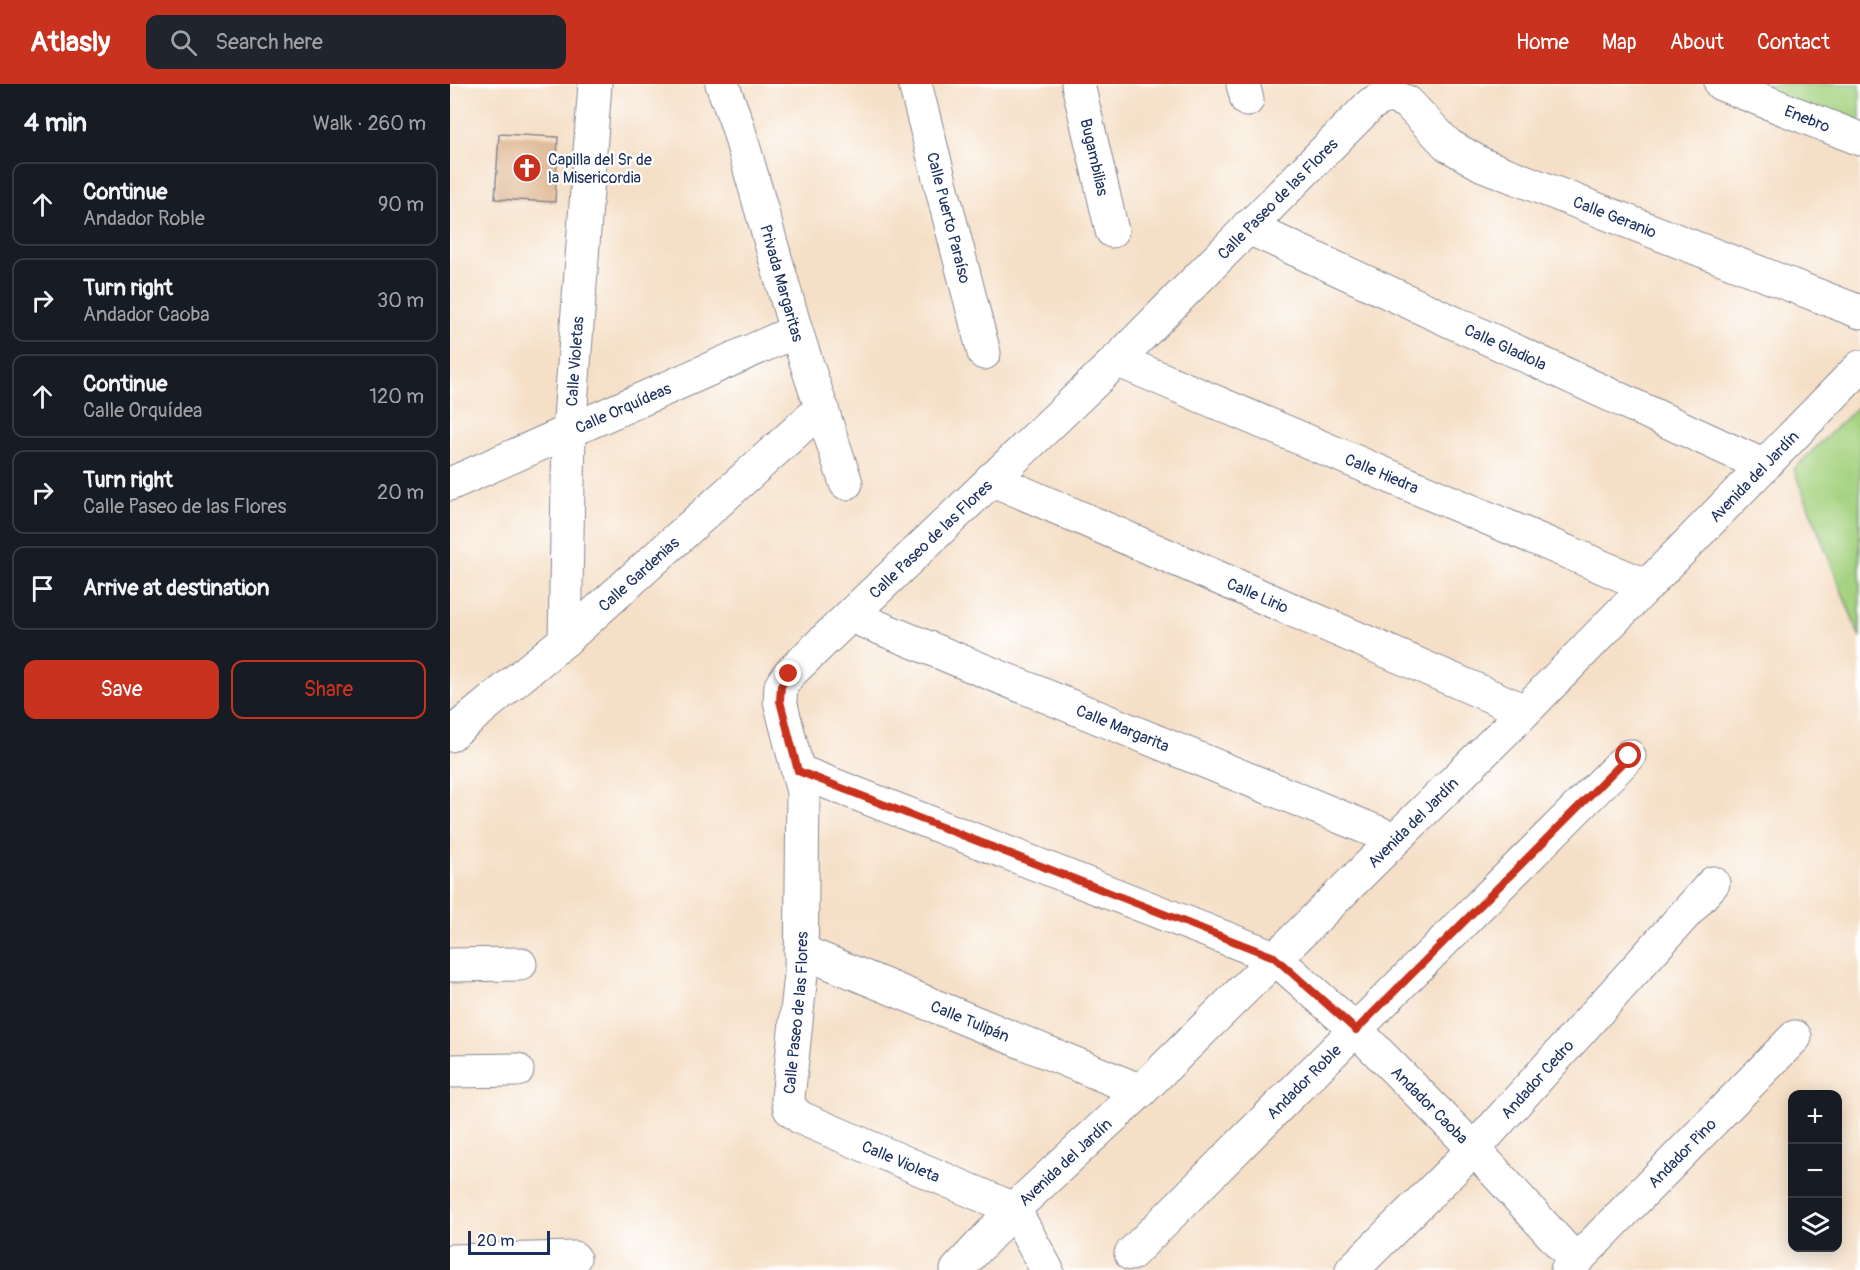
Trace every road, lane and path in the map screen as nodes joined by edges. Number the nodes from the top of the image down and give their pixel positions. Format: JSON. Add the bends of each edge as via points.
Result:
{"nodes":[{"id":1,"x":595,"y":84,"type":"edge"},
{"id":2,"x":722,"y":84,"type":"edge"},
{"id":3,"x":915,"y":84,"type":"edge"},
{"id":4,"x":1078,"y":84,"type":"edge"},
{"id":5,"x":1721,"y":84,"type":"edge"},
{"id":6,"x":1388,"y":95,"type":"joint"},
{"id":7,"x":1860,"y":139,"type":"edge"},
{"id":8,"x":1246,"y":227,"type":"junction"},
{"id":9,"x":1112,"y":231,"type":"dead end"},
{"id":10,"x":1860,"y":312,"type":"edge"},
{"id":11,"x":796,"y":331,"type":"junction"},
{"id":12,"x":984,"y":353,"type":"dead end"},
{"id":13,"x":1117,"y":360,"type":"junction"},
{"id":14,"x":1860,"y":367,"type":"edge"},
{"id":15,"x":822,"y":408,"type":"junction"},
{"id":16,"x":569,"y":432,"type":"junction"},
{"id":17,"x":1764,"y":466,"type":"junction"},
{"id":18,"x":991,"y":479,"type":"junction"},
{"id":19,"x":450,"y":483,"type":"edge"},
{"id":20,"x":846,"y":483,"type":"dead end"},
{"id":21,"x":1647,"y":586,"type":"junction"},
{"id":22,"x":851,"y":616,"type":"junction"},
{"id":23,"x":565,"y":640,"type":"junction"},
{"id":24,"x":1525,"y":711,"type":"junction"},
{"id":25,"x":450,"y":735,"type":"edge"},
{"id":26,"x":1629,"y":756,"type":"dead end"},
{"id":27,"x":798,"y":771,"type":"junction"},
{"id":28,"x":1394,"y":839,"type":"junction"},
{"id":29,"x":1713,"y":883,"type":"dead end"},
{"id":30,"x":801,"y":951,"type":"junction"},
{"id":31,"x":1274,"y":957,"type":"junction"},
{"id":32,"x":520,"y":964,"type":"dead end"},
{"id":33,"x":450,"y":965,"type":"edge"},
{"id":34,"x":1356,"y":1030,"type":"junction"},
{"id":35,"x":1794,"y":1037,"type":"dead end"},
{"id":36,"x":517,"y":1070,"type":"dead end"},
{"id":37,"x":450,"y":1071,"type":"edge"},
{"id":38,"x":1140,"y":1091,"type":"junction"},
{"id":39,"x":790,"y":1109,"type":"joint"},
{"id":40,"x":1474,"y":1149,"type":"junction"},
{"id":41,"x":1014,"y":1209,"type":"junction"},
{"id":42,"x":1131,"y":1254,"type":"dead end"},
{"id":43,"x":574,"y":1258,"type":"dead end"},
{"id":44,"x":450,"y":1261,"type":"edge"},
{"id":45,"x":1572,"y":1265,"type":"edge"},
{"id":46,"x":957,"y":1270,"type":"edge"},
{"id":47,"x":1047,"y":1270,"type":"edge"},
{"id":48,"x":1352,"y":1270,"type":"edge"}],
"edges":[{"from":1,"to":16,"type":"street","name":"Calle Violetas"},
{"from":2,"to":11,"type":"street","name":"Privada Margaritas"},
{"from":3,"to":12,"type":"street","name":"Calle Puerto Paraíso"},
{"from":4,"to":9,"type":"street","name":"Bugambilias"},
{"from":5,"to":7,"type":"street","name":"Enebro"},
{"from":6,"to":8,"type":"street","name":"Calle Paseo de las Flores","via":[[1371,104]]},
{"from":6,"to":10,"type":"street","name":"Calle Geranio","via":[[1407,102],[1448,145],[1483,165]]},
{"from":8,"to":13,"type":"street","name":"Calle Paseo de las Flores"},
{"from":8,"to":17,"type":"street","name":"Calle Gladiola"},
{"from":11,"to":15,"type":"street","name":"Privada Margaritas"},
{"from":11,"to":16,"type":"street","name":"Calle Orquídeas"},
{"from":13,"to":18,"type":"street","name":"Calle Paseo de las Flores"},
{"from":13,"to":21,"type":"street","name":"Calle Hiedra"},
{"from":14,"to":17,"type":"street","name":"Avenida del Jardín"},
{"from":15,"to":20,"type":"street","name":"Privada Margaritas"},
{"from":15,"to":23,"type":"street","name":"Calle Gardenias"},
{"from":16,"to":19,"type":"street","name":"Calle Orquídeas"},
{"from":16,"to":23,"type":"street","name":"Calle Violetas"},
{"from":17,"to":21,"type":"street","name":"Avenida del Jardín"},
{"from":18,"to":22,"type":"street","name":"Calle Paseo de las Flores"},
{"from":18,"to":24,"type":"street","name":"Calle Lirio"},
{"from":21,"to":24,"type":"street","name":"Avenida del Jardín"},
{"from":22,"to":27,"type":"street","name":"Calle Paseo de las Flores","via":[[781,686],[780,701]]},
{"from":22,"to":28,"type":"street","name":"Calle Margarita"},
{"from":23,"to":25,"type":"street","name":"Calle Gardenias"},
{"from":24,"to":28,"type":"street","name":"Avenida del Jardín"},
{"from":26,"to":34,"type":"street","name":"Andador Roble"},
{"from":27,"to":30,"type":"street","name":"Calle Paseo de las Flores","via":[[803,792]]},
{"from":27,"to":31,"type":"street"},
{"from":28,"to":31,"type":"street","name":"Avenida del Jardín"},
{"from":29,"to":40,"type":"street","name":"Andador Cedro"},
{"from":30,"to":38,"type":"street","name":"Calle Tulipán"},
{"from":30,"to":39,"type":"street","name":"Calle Paseo de las Flores"},
{"from":31,"to":34,"type":"street","name":"Andador Caoba"},
{"from":31,"to":38,"type":"street","name":"Avenida del Jardín"},
{"from":32,"to":33,"type":"street"},
{"from":34,"to":40,"type":"street","name":"Andador Caoba"},
{"from":34,"to":42,"type":"street","name":"Andador Roble"},
{"from":35,"to":45,"type":"street","name":"Andador Pino"},
{"from":36,"to":37,"type":"street"},
{"from":38,"to":41,"type":"street","name":"Avenida del Jardín"},
{"from":39,"to":41,"type":"street","name":"Calle Violeta","via":[[801,1118]]},
{"from":40,"to":45,"type":"street","name":"Andador Caoba"},
{"from":40,"to":48,"type":"street","name":"Andador Cedro"},
{"from":41,"to":46,"type":"street","name":"Avenida del Jardín"},
{"from":41,"to":47,"type":"street"},
{"from":43,"to":44,"type":"street"}]}
